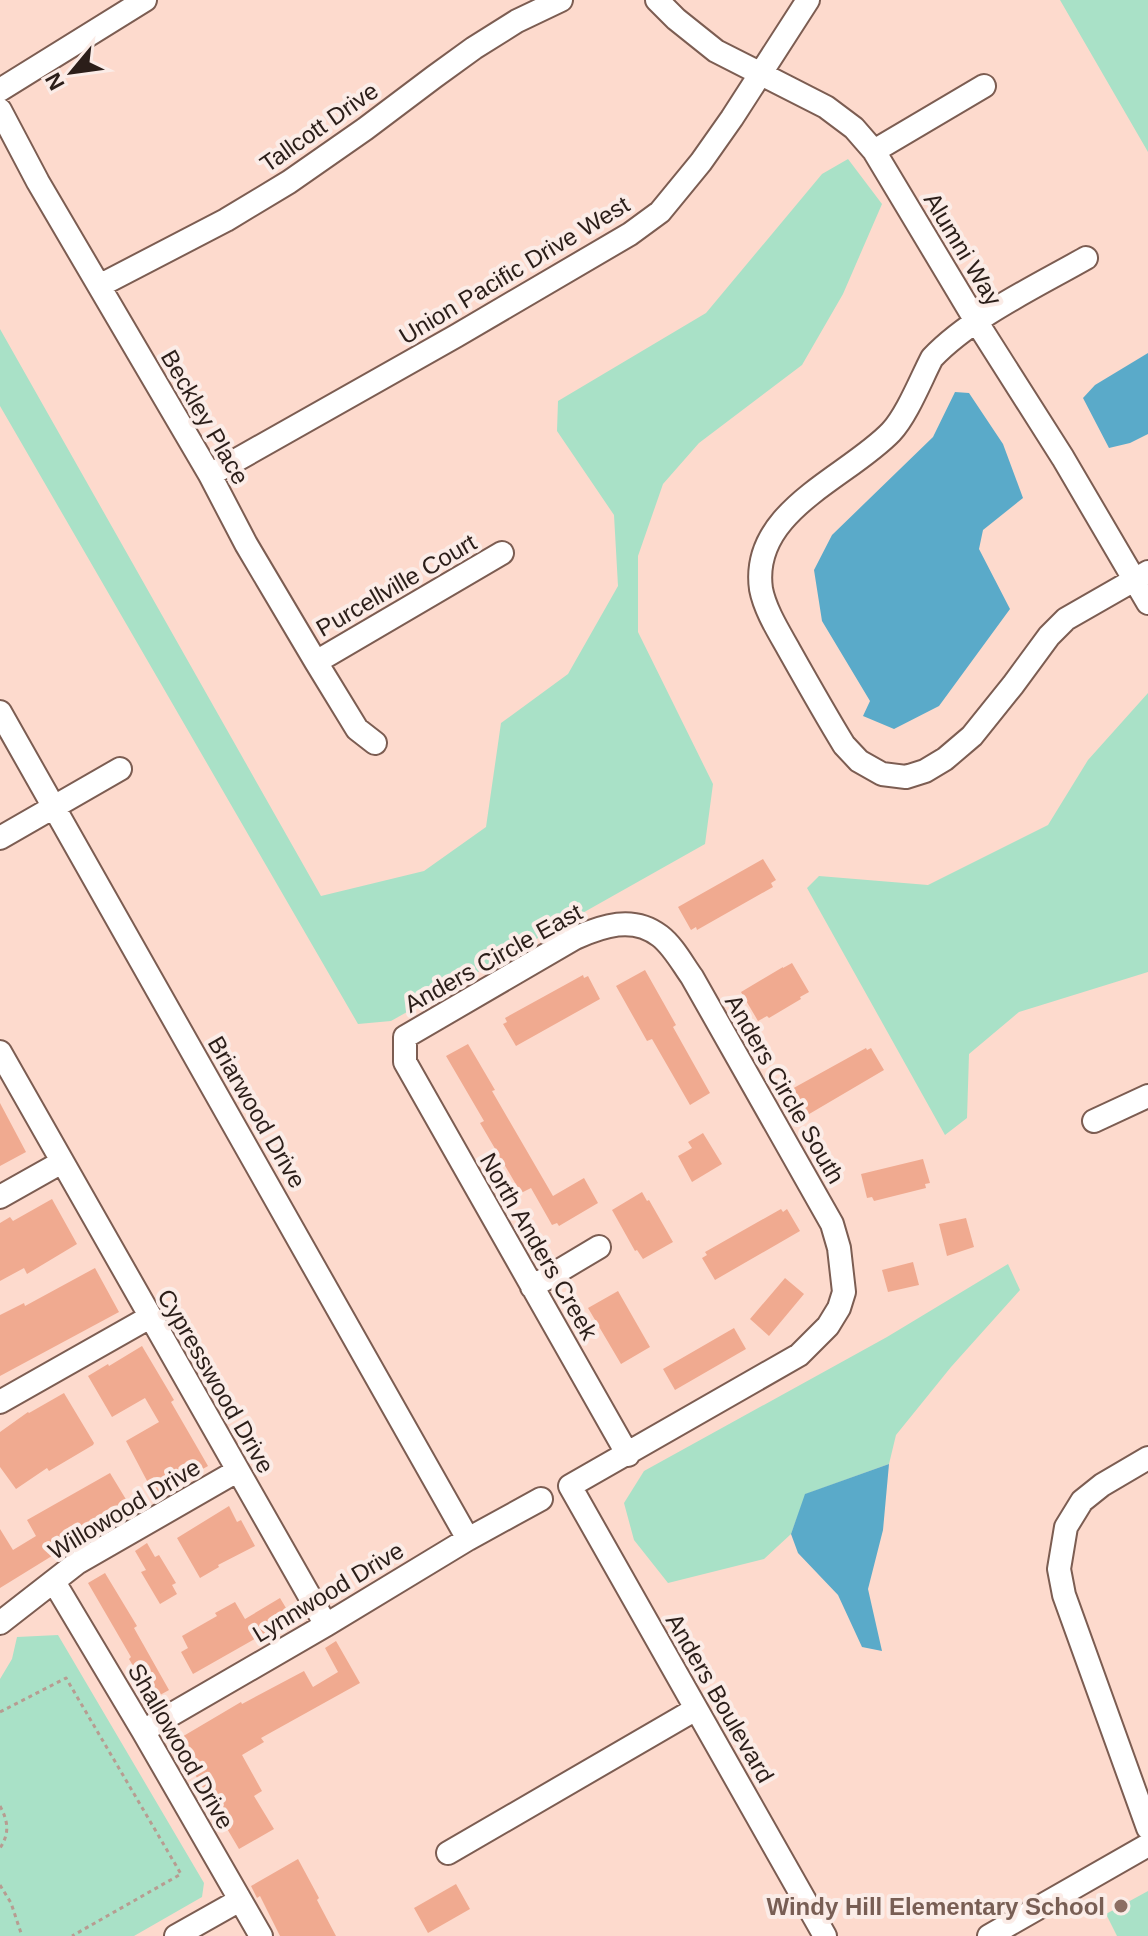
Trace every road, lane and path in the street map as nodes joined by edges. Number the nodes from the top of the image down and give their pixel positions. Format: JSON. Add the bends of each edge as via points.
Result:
{"nodes":[{"id":1,"x":145,"y":0,"type":"edge"},
{"id":2,"x":561,"y":0,"type":"edge"},
{"id":3,"x":657,"y":0,"type":"edge"},
{"id":4,"x":808,"y":0,"type":"edge"},
{"id":5,"x":760,"y":74,"type":"junction"},
{"id":6,"x":984,"y":86,"type":"dead end"},
{"id":7,"x":0,"y":90,"type":"edge"},
{"id":8,"x":0,"y":110,"type":"edge"},
{"id":9,"x":874,"y":151,"type":"junction"},
{"id":10,"x":1086,"y":258,"type":"dead end"},
{"id":11,"x":99,"y":286,"type":"junction"},
{"id":12,"x":976,"y":321,"type":"junction"},
{"id":13,"x":210,"y":475,"type":"junction"},
{"id":14,"x":502,"y":553,"type":"dead end"},
{"id":15,"x":1141,"y":576,"type":"edge"},
{"id":16,"x":1148,"y":603,"type":"edge"},
{"id":17,"x":316,"y":662,"type":"junction"},
{"id":18,"x":0,"y":712,"type":"edge"},
{"id":19,"x":375,"y":743,"type":"dead end"},
{"id":20,"x":120,"y":769,"type":"dead end"},
{"id":21,"x":54,"y":808,"type":"junction"},
{"id":22,"x":0,"y":838,"type":"edge"},
{"id":23,"x":632,"y":925,"type":"joint"},
{"id":24,"x":0,"y":1052,"type":"edge"},
{"id":25,"x":405,"y":1062,"type":"joint"},
{"id":26,"x":1148,"y":1096,"type":"edge"},
{"id":27,"x":1094,"y":1121,"type":"dead end"},
{"id":28,"x":62,"y":1162,"type":"junction"},
{"id":29,"x":0,"y":1197,"type":"edge"},
{"id":30,"x":599,"y":1247,"type":"dead end"},
{"id":31,"x":532,"y":1287,"type":"junction"},
{"id":32,"x":150,"y":1317,"type":"junction"},
{"id":33,"x":0,"y":1402,"type":"edge"},
{"id":34,"x":628,"y":1455,"type":"junction"},
{"id":35,"x":1148,"y":1458,"type":"edge"},
{"id":36,"x":237,"y":1471,"type":"junction"},
{"id":37,"x":541,"y":1499,"type":"dead end"},
{"id":38,"x":468,"y":1539,"type":"junction"},
{"id":39,"x":54,"y":1582,"type":"junction"},
{"id":40,"x":0,"y":1623,"type":"edge"},
{"id":41,"x":326,"y":1625,"type":"junction"},
{"id":42,"x":696,"y":1709,"type":"junction"},
{"id":43,"x":0,"y":1712,"type":"edge"},
{"id":44,"x":143,"y":1731,"type":"junction"},
{"id":45,"x":0,"y":1806,"type":"edge"},
{"id":46,"x":1148,"y":1828,"type":"edge"},
{"id":47,"x":1148,"y":1845,"type":"edge"},
{"id":48,"x":0,"y":1848,"type":"edge"},
{"id":49,"x":448,"y":1853,"type":"dead end"},
{"id":50,"x":0,"y":1885,"type":"edge"},
{"id":51,"x":240,"y":1900,"type":"junction"},
{"id":52,"x":22,"y":1936,"type":"edge"},
{"id":53,"x":72,"y":1936,"type":"edge"},
{"id":54,"x":176,"y":1936,"type":"edge"},
{"id":55,"x":261,"y":1936,"type":"edge"},
{"id":56,"x":825,"y":1936,"type":"edge"},
{"id":57,"x":989,"y":1936,"type":"edge"}],
"edges":[{"from":1,"to":7,"type":"street"},
{"from":2,"to":11,"type":"street","name":"Tallcott Drive","via":[[474,48],[289,182]]},
{"from":3,"to":5,"type":"street","name":"Alumni Way","via":[[716,51]]},
{"from":4,"to":5,"type":"street","name":"Union Pacific Drive West"},
{"from":5,"to":9,"type":"street","name":"Alumni Way","via":[[826,107]]},
{"from":5,"to":13,"type":"street","name":"Union Pacific Drive West","via":[[701,162],[660,212],[640,227]]},
{"from":6,"to":9,"type":"street"},
{"from":8,"to":11,"type":"street","name":"Beckley Place"},
{"from":9,"to":12,"type":"street","name":"Alumni Way"},
{"from":10,"to":12,"type":"street"},
{"from":11,"to":13,"type":"street","name":"Beckley Place"},
{"from":12,"to":15,"type":"street","name":"Alumni Way"},
{"from":12,"to":15,"type":"street","via":[[932,358],[893,429],[783,521],[762,563],[762,593],[775,624],[844,745],[882,774],[906,777],[925,771],[972,736],[1066,619]]},
{"from":13,"to":17,"type":"street","name":"Beckley Place"},
{"from":14,"to":17,"type":"street","name":"Purcellville Court"},
{"from":15,"to":16,"type":"street","name":"Alumni Way"},
{"from":17,"to":19,"type":"street","name":"Beckley Place","via":[[357,729]]},
{"from":18,"to":21,"type":"street","name":"Briarwood Drive"},
{"from":20,"to":21,"type":"street"},
{"from":21,"to":22,"type":"street"},
{"from":21,"to":38,"type":"street","name":"Briarwood Drive"},
{"from":23,"to":25,"type":"street","name":"Anders Circle East","via":[[615,923],[575,938],[405,1037]]},
{"from":23,"to":34,"type":"street","name":"Anders Circle South","via":[[660,936],[692,977],[832,1224],[844,1292],[828,1326],[799,1355]]},
{"from":24,"to":28,"type":"street","name":"Cypresswood Drive"},
{"from":25,"to":31,"type":"street","name":"North Anders Creek"},
{"from":26,"to":27,"type":"street"},
{"from":28,"to":29,"type":"street"},
{"from":28,"to":32,"type":"street","name":"Cypresswood Drive"},
{"from":30,"to":31,"type":"street"},
{"from":31,"to":34,"type":"street","name":"North Anders Creek"},
{"from":32,"to":33,"type":"street"},
{"from":32,"to":36,"type":"street","name":"Cypresswood Drive"},
{"from":34,"to":42,"type":"street","name":"Anders Boulevard","via":[[570,1486]]},
{"from":35,"to":46,"type":"street","via":[[1082,1501],[1066,1527],[1059,1569]]},
{"from":36,"to":39,"type":"street","name":"Willowood Drive","via":[[77,1563]]},
{"from":36,"to":41,"type":"street","name":"Cypresswood Drive"},
{"from":37,"to":38,"type":"street","name":"Lynnwood Drive"},
{"from":38,"to":41,"type":"street","name":"Lynnwood Drive"},
{"from":39,"to":40,"type":"street","name":"Willowood Drive"},
{"from":39,"to":44,"type":"street","name":"Shallowood Drive"},
{"from":41,"to":44,"type":"street","name":"Lynnwood Drive"},
{"from":42,"to":49,"type":"street"},
{"from":42,"to":56,"type":"street","name":"Anders Boulevard"},
{"from":43,"to":53,"type":"path","via":[[66,1678],[181,1874]]},
{"from":44,"to":51,"type":"street","name":"Shallowood Drive"},
{"from":45,"to":48,"type":"path","via":[[8,1830]]},
{"from":47,"to":57,"type":"street"},
{"from":50,"to":52,"type":"path"},
{"from":51,"to":54,"type":"street"},
{"from":51,"to":55,"type":"street","name":"Shallowood Drive"}]}
